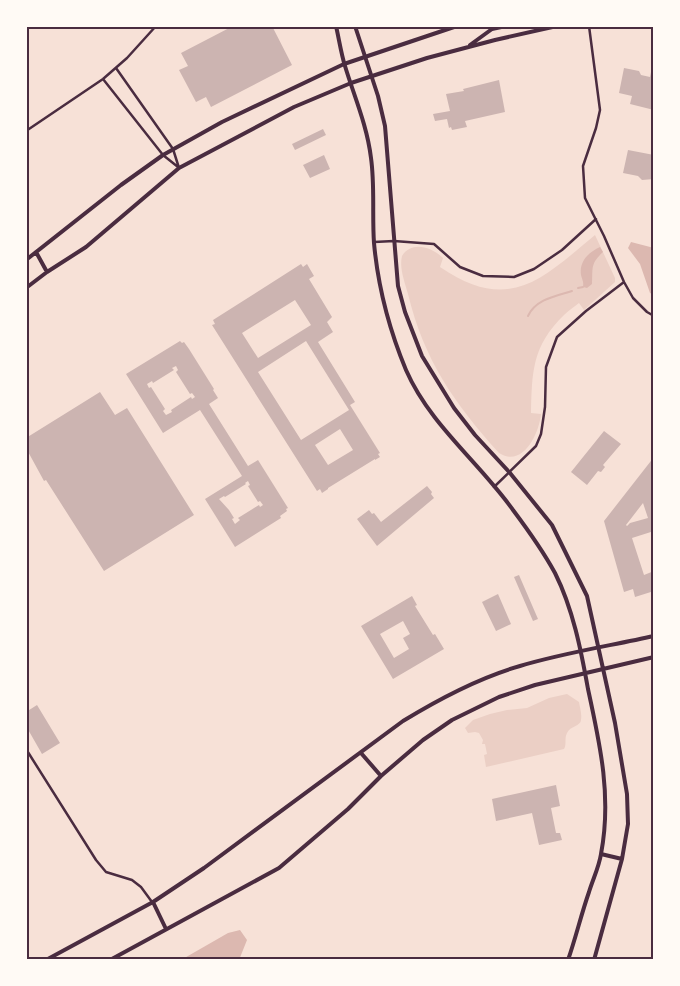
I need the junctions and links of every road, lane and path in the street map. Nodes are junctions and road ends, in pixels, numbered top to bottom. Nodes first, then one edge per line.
1 (156, 26) edge
2 (336, 26) edge
3 (355, 26) edge
4 (457, 26) edge
5 (506, 26) edge
6 (557, 26) edge
7 (589, 26) edge
8 (466, 47) junction
9 (365, 56) junction
10 (344, 64) junction
11 (116, 68) junction
12 (371, 76) junction
13 (103, 79) junction
14 (351, 84) junction
15 (26, 131) edge
16 (173, 149) junction
17 (163, 155) junction
18 (179, 168) junction
19 (596, 219) junction
20 (394, 241) junction
21 (374, 242) junction
22 (36, 252) junction
23 (26, 260) edge
24 (47, 272) junction
25 (624, 282) junction
26 (26, 288) edge
27 (654, 316) edge
28 (510, 473) junction
29 (494, 487) junction
30 (654, 636) edge
31 (599, 648) junction
32 (580, 652) junction
33 (654, 657) edge
34 (604, 668) junction
35 (585, 673) junction
36 (26, 749) edge
37 (361, 753) junction
38 (380, 776) junction
39 (601, 854) junction
40 (622, 859) junction
41 (153, 902) junction
42 (166, 929) junction
43 (46, 960) edge
44 (110, 960) edge
45 (568, 960) edge
46 (594, 960) edge

1 - 11 street
2 - 10 main road
3 - 9 main road
4 - 9 main road
5 - 8 main road
6 - 8 main road
7 - 19 street
8 - 12 main road
9 - 10 main road
9 - 12 main road
10 - 14 main road
10 - 16 main road
11 - 13 street
11 - 16 street
12 - 14 main road
12 - 20 main road
13 - 15 street
13 - 17 street
14 - 18 main road
14 - 21 main road
16 - 17 main road
16 - 18 street
17 - 18 street
17 - 22 main road
18 - 24 main road
19 - 20 street
19 - 25 street
20 - 21 street
20 - 28 main road
21 - 29 main road
22 - 23 main road
22 - 24 main road
24 - 26 main road
25 - 27 street
25 - 28 street
28 - 29 street
28 - 31 main road
29 - 32 main road
30 - 31 main road
31 - 32 main road
31 - 34 main road
32 - 35 main road
32 - 37 main road
33 - 34 main road
34 - 35 main road
34 - 40 main road
35 - 38 main road
35 - 39 main road
36 - 41 street
37 - 38 main road
37 - 41 main road
38 - 42 main road
39 - 40 main road
39 - 45 main road
40 - 46 main road
41 - 42 main road
41 - 43 main road
42 - 44 main road

